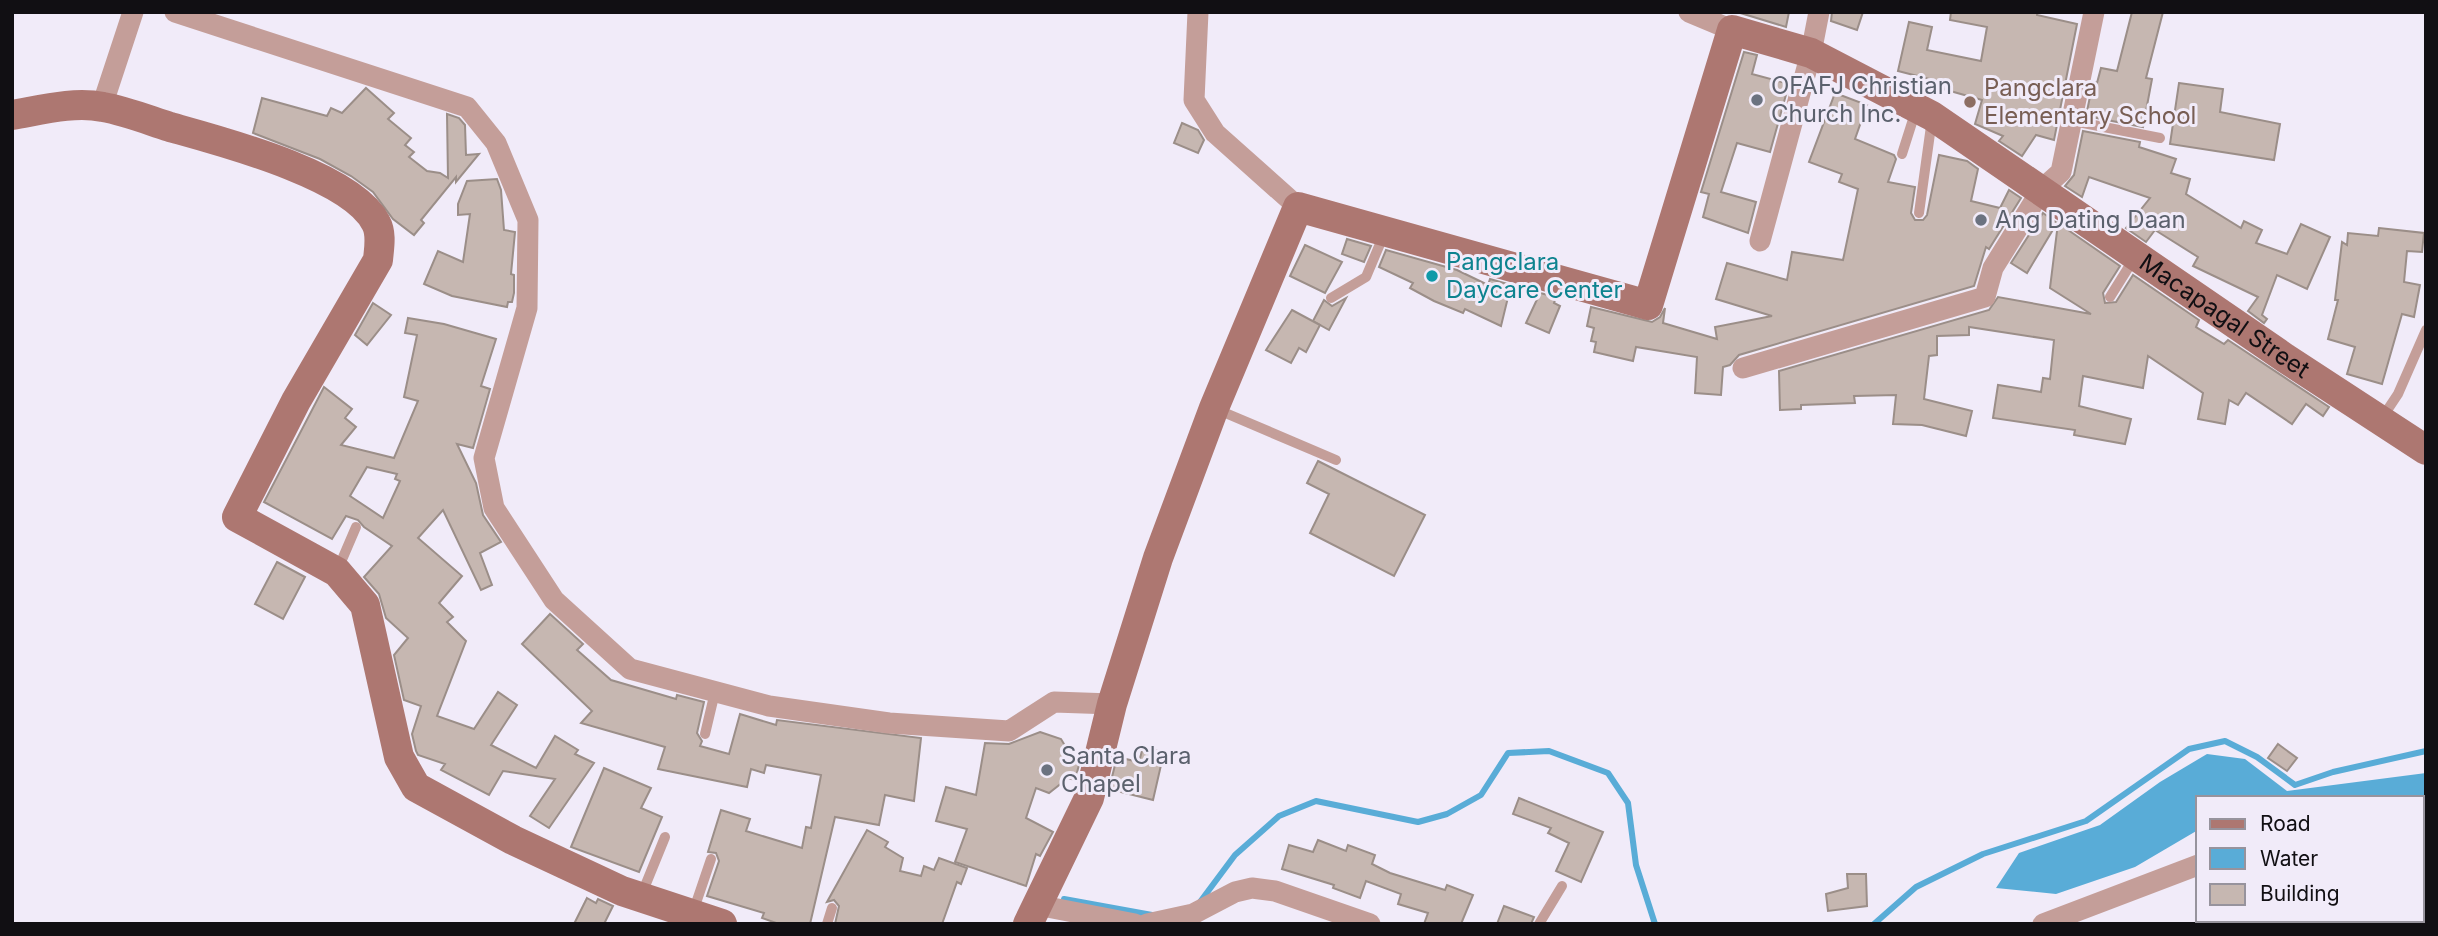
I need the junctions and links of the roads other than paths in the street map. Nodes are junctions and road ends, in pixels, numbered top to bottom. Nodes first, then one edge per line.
1 (133, 12) edge
2 (175, 12) edge
3 (1198, 12) edge
4 (1689, 12) edge
5 (1819, 12) edge
6 (2095, 12) edge
7 (1732, 30) junction
8 (1811, 53) junction
9 (102, 106) junction
10 (1925, 112) junction
11 (12, 115) edge
12 (2073, 121) junction
13 (2160, 138) dead end
14 (1902, 154) dead end
15 (2042, 189) junction
16 (1298, 206) junction
17 (1919, 213) dead end
18 (1387, 230) junction
19 (1760, 241) dead end
20 (2136, 255) junction
21 (2110, 297) dead end
22 (1331, 298) dead end
23 (2426, 330) edge
24 (1743, 368) dead end
25 (1214, 408) junction
26 (2380, 420) junction
27 (2426, 450) edge
28 (1336, 460) dead end
29 (356, 527) dead end
30 (337, 572) junction
31 (715, 692) junction
32 (1112, 704) junction
33 (705, 734) dead end
34 (665, 837) dead end
35 (710, 859) dead end
36 (2196, 866) edge
37 (1562, 886) dead end
38 (640, 899) junction
39 (832, 908) dead end
40 (692, 915) junction
41 (1033, 915) edge
42 (722, 924) edge
43 (827, 924) edge
44 (1135, 924) edge
45 (1147, 924) edge
46 (1370, 924) edge
47 (1539, 924) edge
48 (2042, 924) edge

1 - 9 street
2 - 31 street
3 - 16 street
4 - 7 street, Macapagal Street
5 - 8 street
6 - 12 street
7 - 8 street, Macapagal Street
7 - 18 street
8 - 10 street, Macapagal Street
8 - 19 street
9 - 11 street
9 - 30 street
10 - 14 lane
10 - 15 street, Macapagal Street
10 - 17 lane
12 - 13 lane
12 - 15 street
15 - 20 street, Macapagal Street
15 - 24 street
16 - 18 street
16 - 25 street
18 - 22 lane
20 - 21 lane
20 - 26 street, Macapagal Street
23 - 26 lane
25 - 28 lane
25 - 32 street
26 - 27 street, Macapagal Street
29 - 30 lane
30 - 38 street
31 - 32 street
31 - 33 lane
32 - 41 street
34 - 38 lane
35 - 40 lane
36 - 48 street
37 - 47 lane
38 - 40 street
39 - 43 lane
40 - 42 street
41 - 44 street
45 - 46 street

